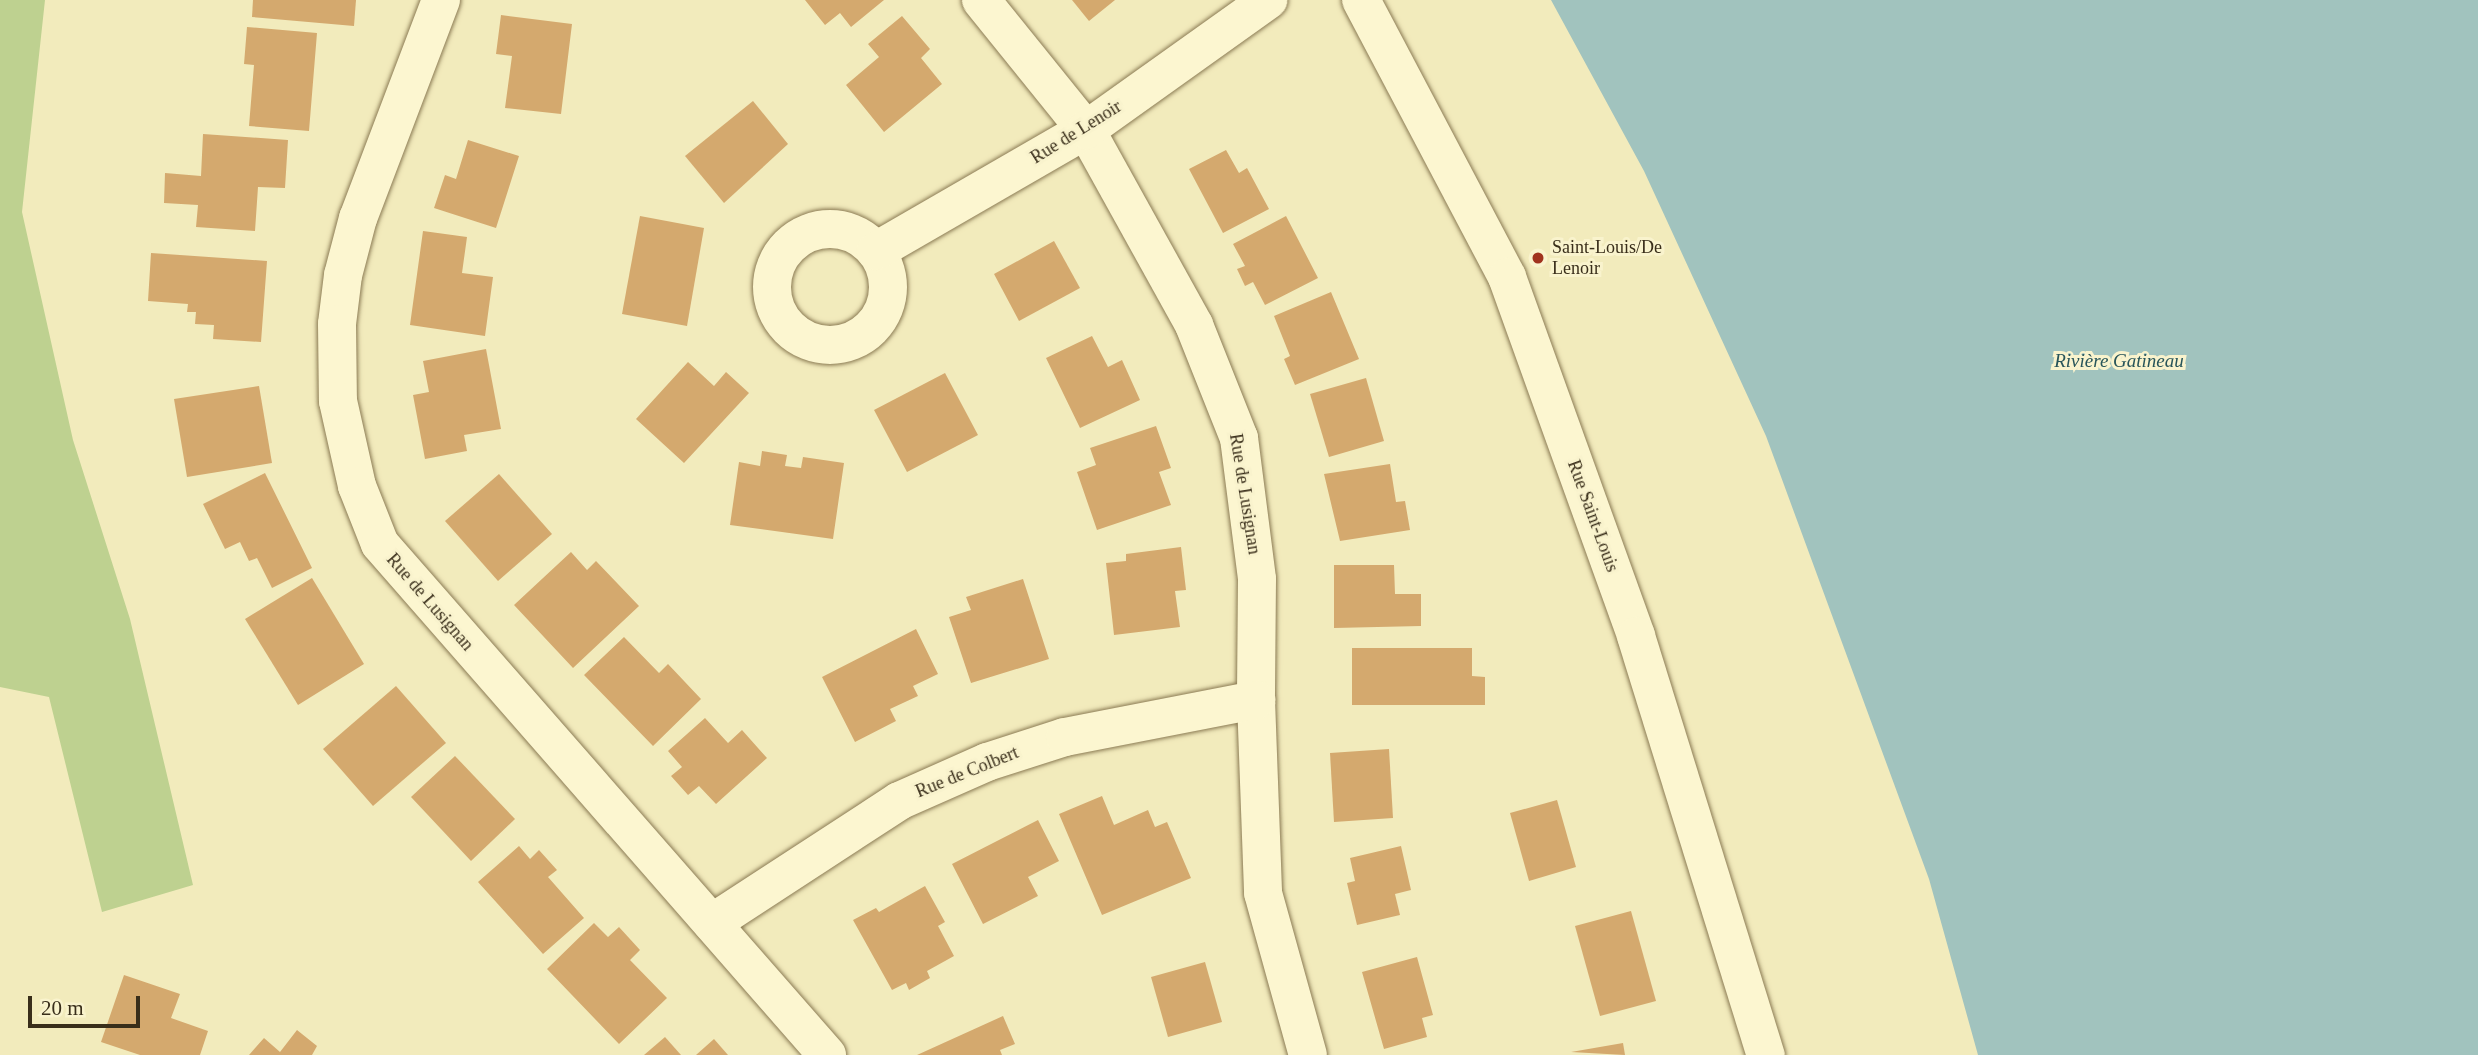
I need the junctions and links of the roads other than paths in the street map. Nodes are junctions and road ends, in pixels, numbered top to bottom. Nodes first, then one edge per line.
1 (441, 0) edge
2 (981, 0) edge
3 (1268, 0) edge
4 (1361, 0) edge
5 (1086, 130) junction
6 (877, 251) dead end
7 (1255, 700) junction
8 (712, 923) junction
9 (827, 1055) edge
10 (1308, 1055) edge
11 (1766, 1055) edge

1 - 8 street, Rue de Lusignan
2 - 5 street, Rue de Lusignan
3 - 5 street, Rue de Lenoir
4 - 11 street, Rue Saint-Louis
5 - 6 street, Rue de Lenoir
5 - 7 street, Rue de Lusignan
7 - 8 street, Rue de Colbert
7 - 10 street, Rue de Lusignan
8 - 9 street, Rue de Lusignan

